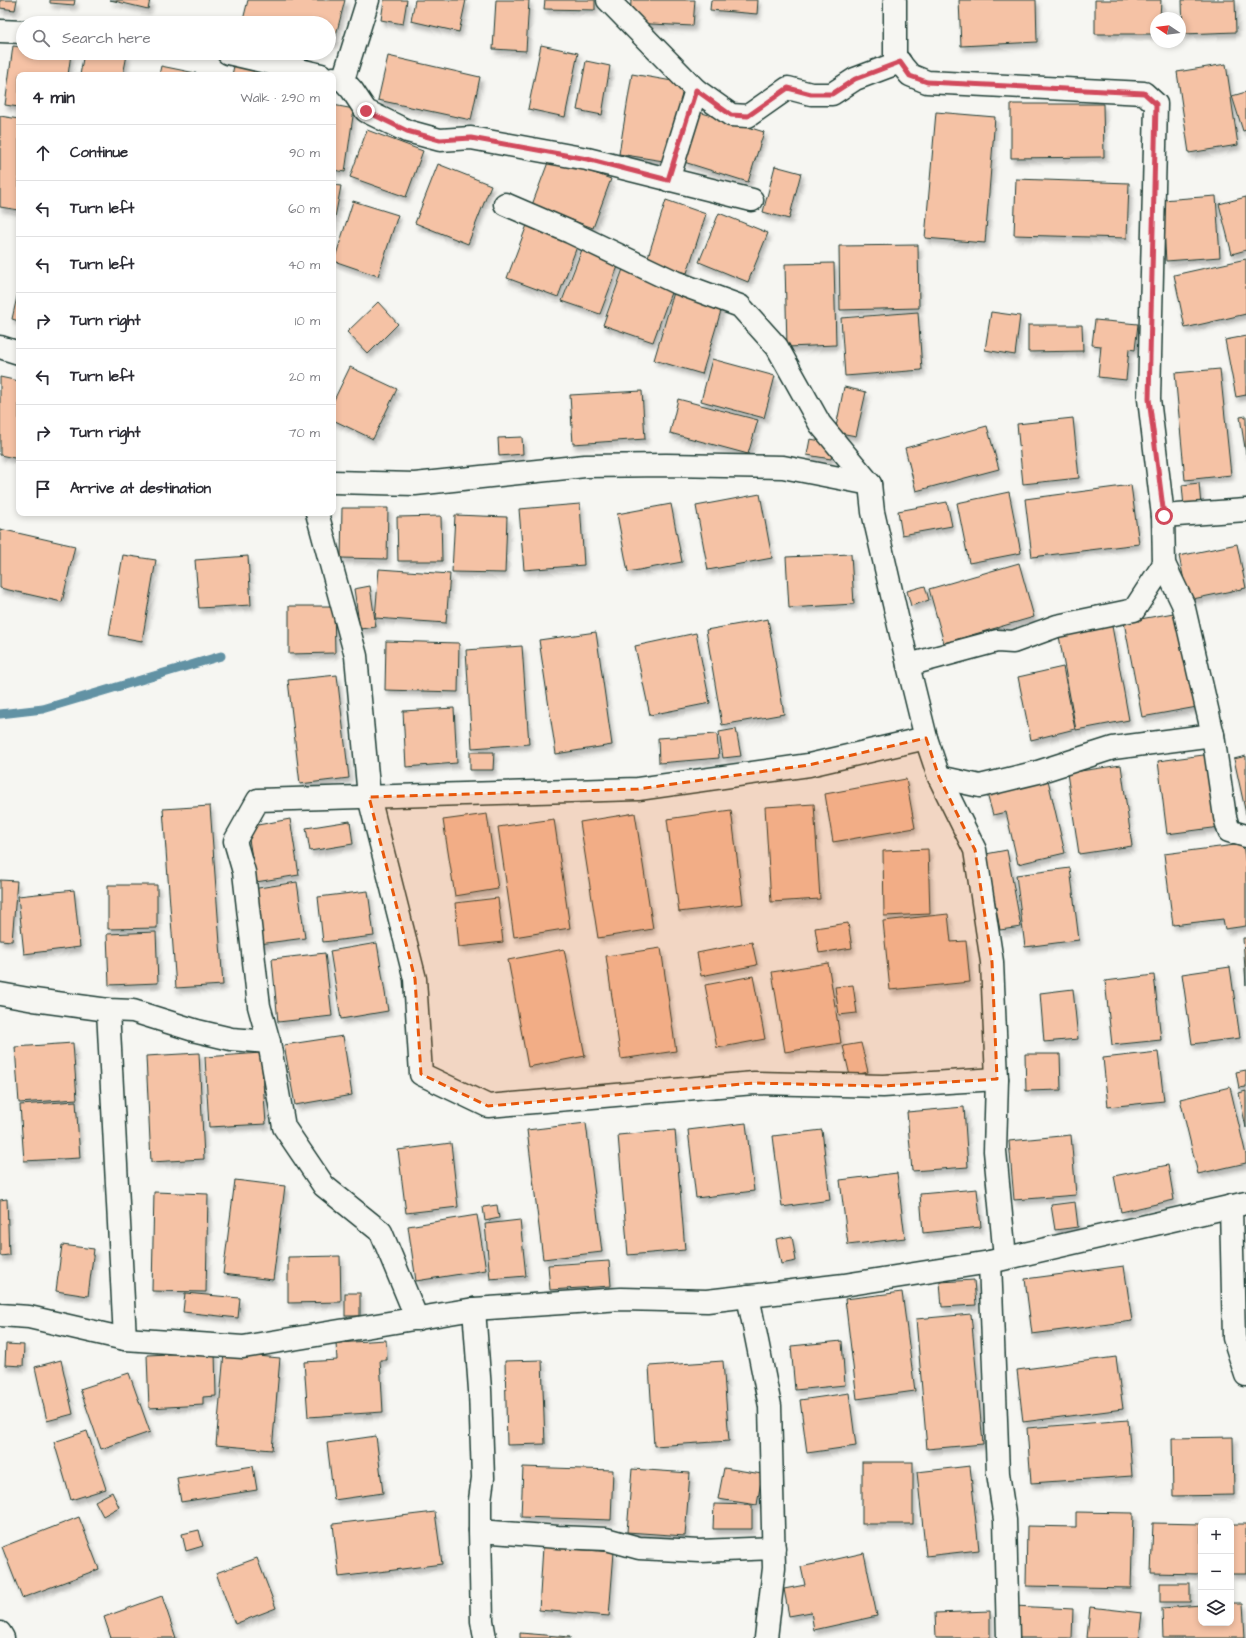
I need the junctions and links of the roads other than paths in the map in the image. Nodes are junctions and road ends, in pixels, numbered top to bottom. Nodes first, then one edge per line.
1 (368, 0) edge
2 (608, 0) edge
3 (895, 0) edge
4 (0, 31) edge
5 (16, 32) edge
6 (258, 60) edge
7 (900, 62) junction
8 (308, 72) edge
9 (338, 79) edge
10 (696, 90) junction
11 (668, 180) junction
12 (752, 200) dead end
13 (505, 204) dead end
14 (0, 347) edge
15 (16, 352) edge
16 (336, 482) edge
17 (870, 484) junction
18 (1246, 510) edge
19 (318, 516) edge
20 (1164, 516) junction
21 (1164, 564) junction
22 (908, 665) junction
23 (1213, 735) junction
24 (926, 738) junction
25 (938, 777) junction
26 (369, 797) junction
27 (1246, 836) edge
28 (0, 994) edge
29 (108, 1010) junction
30 (269, 1042) junction
31 (997, 1079) junction
32 (1238, 1205) edge
33 (997, 1260) junction
34 (748, 1296) junction
35 (474, 1309) junction
36 (0, 1315) edge
37 (417, 1319) junction
38 (126, 1339) junction
39 (1246, 1375) edge
40 (480, 1531) junction
41 (774, 1548) junction
42 (0, 1633) edge
43 (3, 1638) edge
44 (485, 1638) edge
45 (766, 1638) edge
46 (1008, 1638) edge

1 - 9 street
2 - 10 street
3 - 7 street
4 - 5 street
6 - 8 street
7 - 10 street
7 - 20 street
9 - 11 street
10 - 11 street
11 - 12 street
13 - 17 street
14 - 15 street
16 - 17 street
17 - 22 street
18 - 20 street
19 - 26 street
20 - 21 street
21 - 22 street
21 - 23 street
22 - 24 street
23 - 25 street
23 - 27 street
24 - 25 street
24 - 26 street
25 - 31 street
26 - 30 street
26 - 31 street
28 - 29 street
29 - 30 street
29 - 38 street
30 - 37 street
31 - 33 street
32 - 33 street
32 - 39 street
33 - 34 street
33 - 46 street
34 - 35 street
34 - 41 street
35 - 37 street
35 - 40 street
36 - 38 street
37 - 38 street
40 - 41 street
40 - 44 street
41 - 45 street
42 - 43 street

